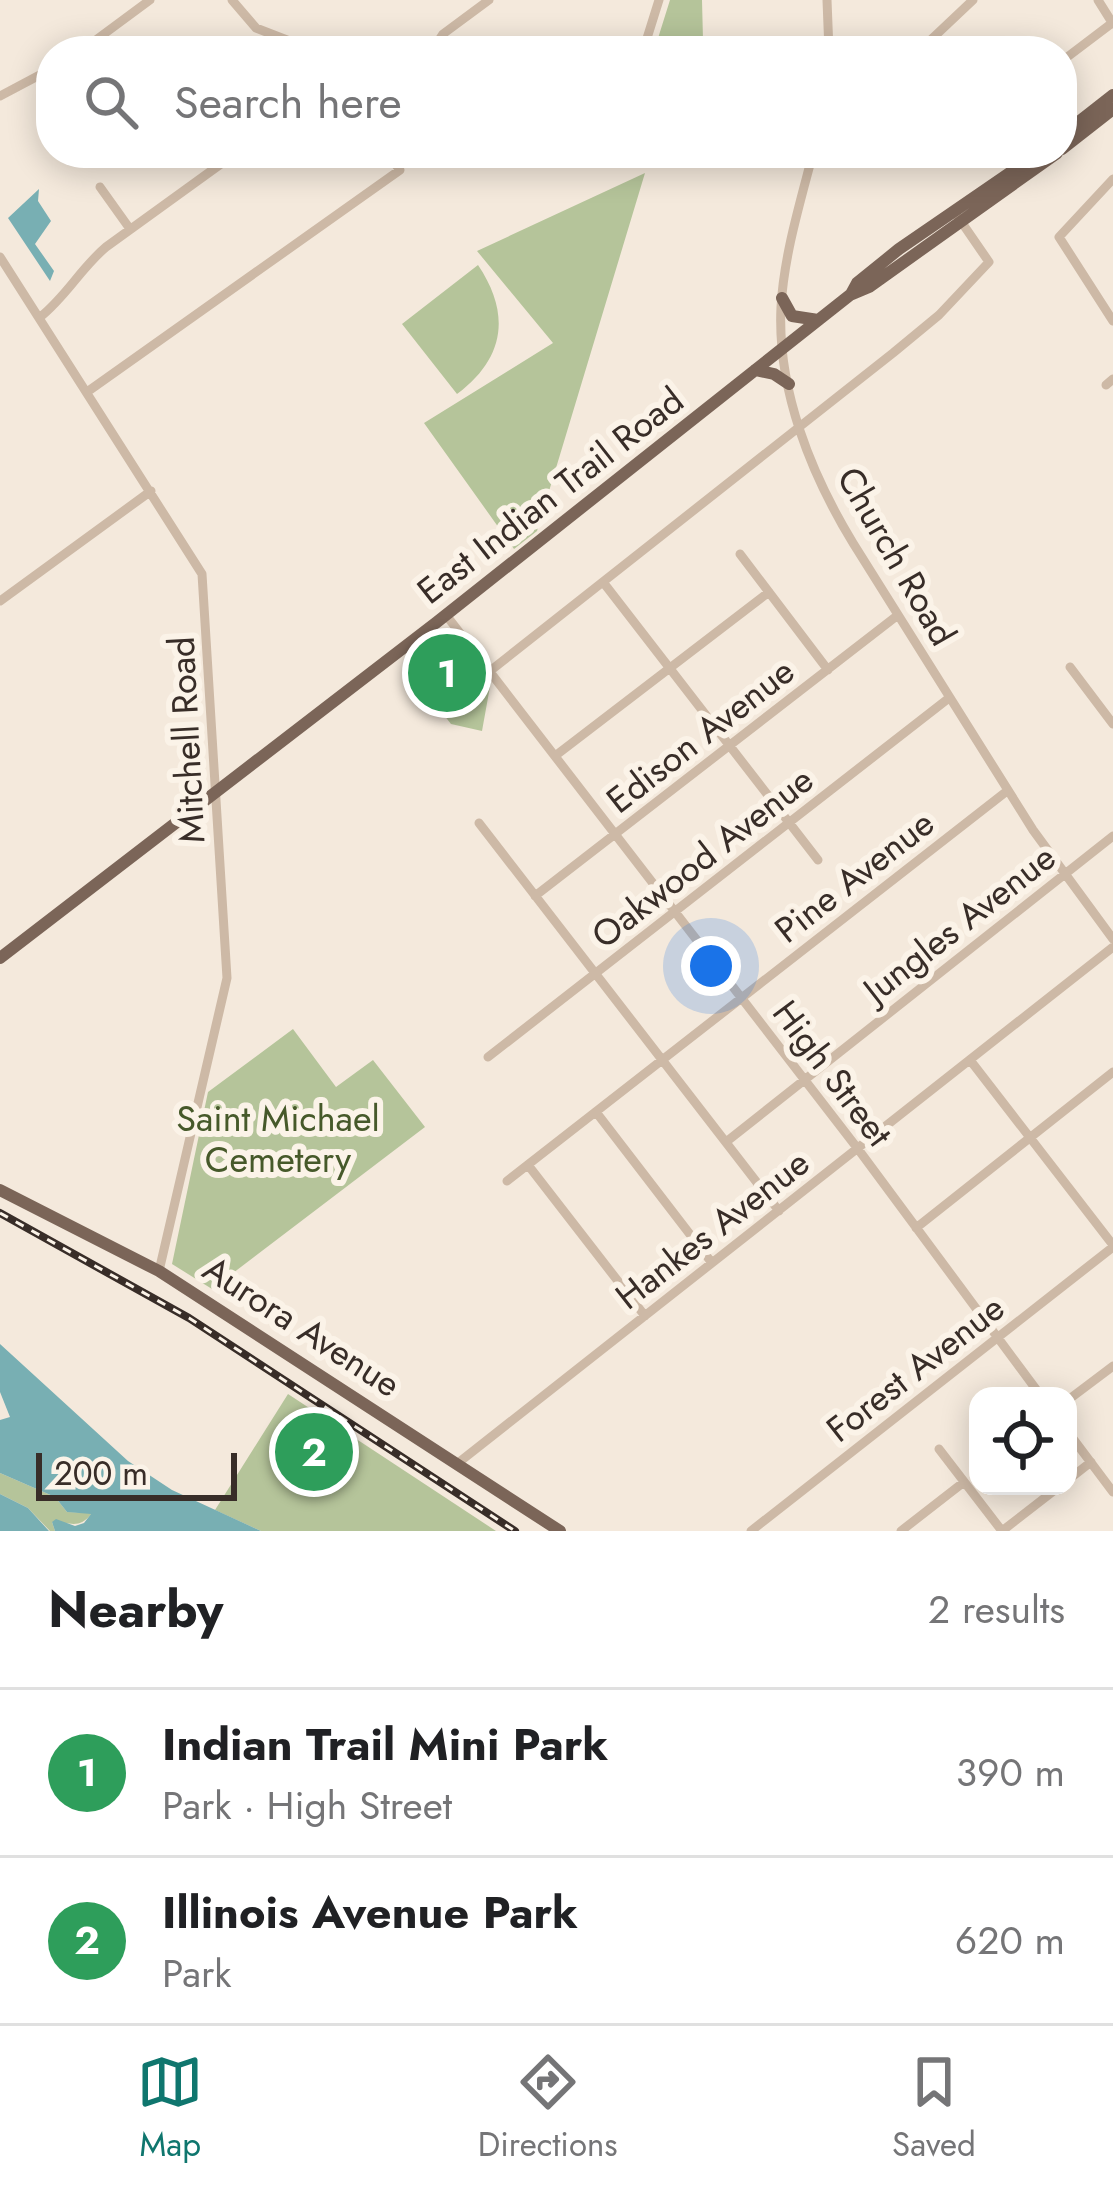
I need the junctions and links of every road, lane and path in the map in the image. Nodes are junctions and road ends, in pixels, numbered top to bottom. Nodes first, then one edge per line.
1 (150, 0) edge
2 (232, 0) edge
3 (489, 0) edge
4 (659, 0) edge
5 (827, 0) edge
6 (973, 0) edge
7 (1098, 0) edge
8 (1113, 23) edge
9 (101, 36) edge
10 (277, 36) edge
11 (441, 36) edge
12 (648, 36) edge
13 (828, 36) edge
14 (935, 36) edge
15 (1077, 50) edge
16 (36, 77) edge
17 (1113, 95) edge
18 (0, 96) edge
19 (1113, 109) edge
20 (1077, 123) edge
21 (1077, 137) edge
22 (213, 168) edge
23 (398, 168) edge
24 (809, 168) edge
25 (1020, 168) edge
26 (1033, 168) edge
27 (1113, 179) edge
28 (100, 187) dead end
29 (958, 217) junction
30 (130, 229) junction
31 (0, 257) edge
32 (782, 298) junction
33 (40, 318) junction
34 (819, 320) junction
35 (1113, 321) edge
36 (783, 349) junction
37 (755, 370) junction
38 (789, 384) junction
39 (87, 392) junction
40 (799, 430) junction
41 (151, 491) junction
42 (740, 554) dead end
43 (603, 582) junction
44 (769, 592) junction
45 (0, 601) edge
46 (446, 615) junction
47 (898, 615) junction
48 (670, 668) junction
49 (1070, 668) dead end
50 (828, 670) junction
51 (490, 671) junction
52 (950, 698) junction
53 (1113, 724) edge
54 (730, 746) junction
55 (555, 757) junction
56 (1007, 791) junction
57 (215, 792) junction
58 (479, 823) dead end
59 (790, 823) junction
60 (615, 834) junction
61 (1113, 836) edge
62 (818, 860) dead end
63 (1065, 873) junction
64 (535, 896) junction
65 (676, 911) junction
66 (1113, 943) edge
67 (0, 958) edge
68 (596, 974) junction
69 (742, 998) junction
70 (488, 1058) dead end
71 (662, 1060) junction
72 (970, 1060) junction
73 (1113, 1072) edge
74 (805, 1081) junction
75 (596, 1112) junction
76 (1030, 1137) junction
77 (726, 1142) junction
78 (858, 1149) junction
79 (528, 1165) junction
80 (507, 1181) dead end
81 (0, 1190) edge
82 (779, 1211) junction
83 (916, 1228) junction
84 (1113, 1246) edge
85 (712, 1264) junction
86 (160, 1271) junction
87 (645, 1316) junction
88 (998, 1337) junction
89 (1113, 1366) edge
90 (1034, 1387) edge
91 (1077, 1393) edge
92 (1077, 1444) edge
93 (939, 1449) dead end
94 (1091, 1462) junction
95 (458, 1463) junction
96 (1077, 1473) edge
97 (964, 1482) junction
98 (1113, 1492) edge
99 (1048, 1495) edge
100 (560, 1531) edge
101 (751, 1531) edge
102 (901, 1531) edge
103 (1002, 1531) edge

1 - 9 street
2 - 10 street
3 - 11 street
4 - 12 street
5 - 13 street
6 - 14 street
7 - 8 street
8 - 15 street
16 - 18 street
17 - 20 main road
19 - 21 main road, East Indian Trail Road
22 - 30 street
23 - 39 street
24 - 32 street, Church Road
25 - 29 main road, East Indian Trail Road
26 - 29 main road, East Indian Trail Road
27 - 35 street
28 - 30 street
29 - 34 main road, East Indian Trail Road
29 - 40 street
30 - 33 street
31 - 33 street, Mitchell Road
32 - 34 main road
32 - 36 street, Church Road
33 - 39 street, Mitchell Road
34 - 36 main road, East Indian Trail Road
36 - 37 main road, East Indian Trail Road
36 - 38 street, Church Road
37 - 38 main road
37 - 46 main road, East Indian Trail Road
38 - 40 street, Church Road
39 - 41 street, Mitchell Road
40 - 43 street
40 - 47 street, Church Road
41 - 45 street
41 - 57 street, Mitchell Road
42 - 44 street
43 - 48 street
43 - 51 street
44 - 48 street
44 - 50 street
46 - 51 street, High Street
46 - 57 main road, East Indian Trail Road
47 - 50 street, Edison Avenue
47 - 52 street, Church Road
48 - 54 street
48 - 55 street
49 - 53 street
50 - 54 street, Edison Avenue
51 - 55 street, High Street
52 - 56 street, Church Road
52 - 59 street, Oakwood Avenue
54 - 59 street
54 - 60 street, Edison Avenue
55 - 60 street, High Street
56 - 63 street, Church Road
56 - 69 street, Pine Avenue
57 - 67 main road, East Indian Trail Road
57 - 86 street, Mitchell Road
58 - 64 street
59 - 62 street
59 - 65 street, Oakwood Avenue
60 - 64 street, Edison Avenue
60 - 65 street, High Street
61 - 63 street, Jungles Avenue
63 - 66 street, Church Road
63 - 74 street, Jungles Avenue
64 - 68 street
65 - 68 street, Oakwood Avenue
65 - 69 street, High Street
66 - 72 street, Hankes Avenue
68 - 70 street, Oakwood Avenue
68 - 71 street
69 - 71 street, Pine Avenue
69 - 74 street, High Street
71 - 75 street, Pine Avenue
71 - 77 street
72 - 76 street
72 - 78 street, Hankes Avenue
73 - 76 street
74 - 77 street, Jungles Avenue
74 - 78 street, High Street
75 - 79 street, Pine Avenue
75 - 85 street
76 - 83 street
76 - 84 street
77 - 82 street
78 - 82 street, Hankes Avenue
78 - 83 street, High Street
79 - 80 street, Pine Avenue
79 - 87 street
81 - 86 main road, Aurora Avenue
82 - 85 street, Hankes Avenue
83 - 88 street, High Street
84 - 88 street, Forest Avenue
85 - 87 street, Hankes Avenue
86 - 95 main road, Aurora Avenue
87 - 95 street, Hankes Avenue
88 - 90 street, High Street
88 - 101 street, Forest Avenue
89 - 91 street
92 - 94 street
93 - 97 street
94 - 96 street
94 - 98 street
95 - 100 main road, Aurora Avenue
97 - 102 street
97 - 103 street
99 - 103 street

